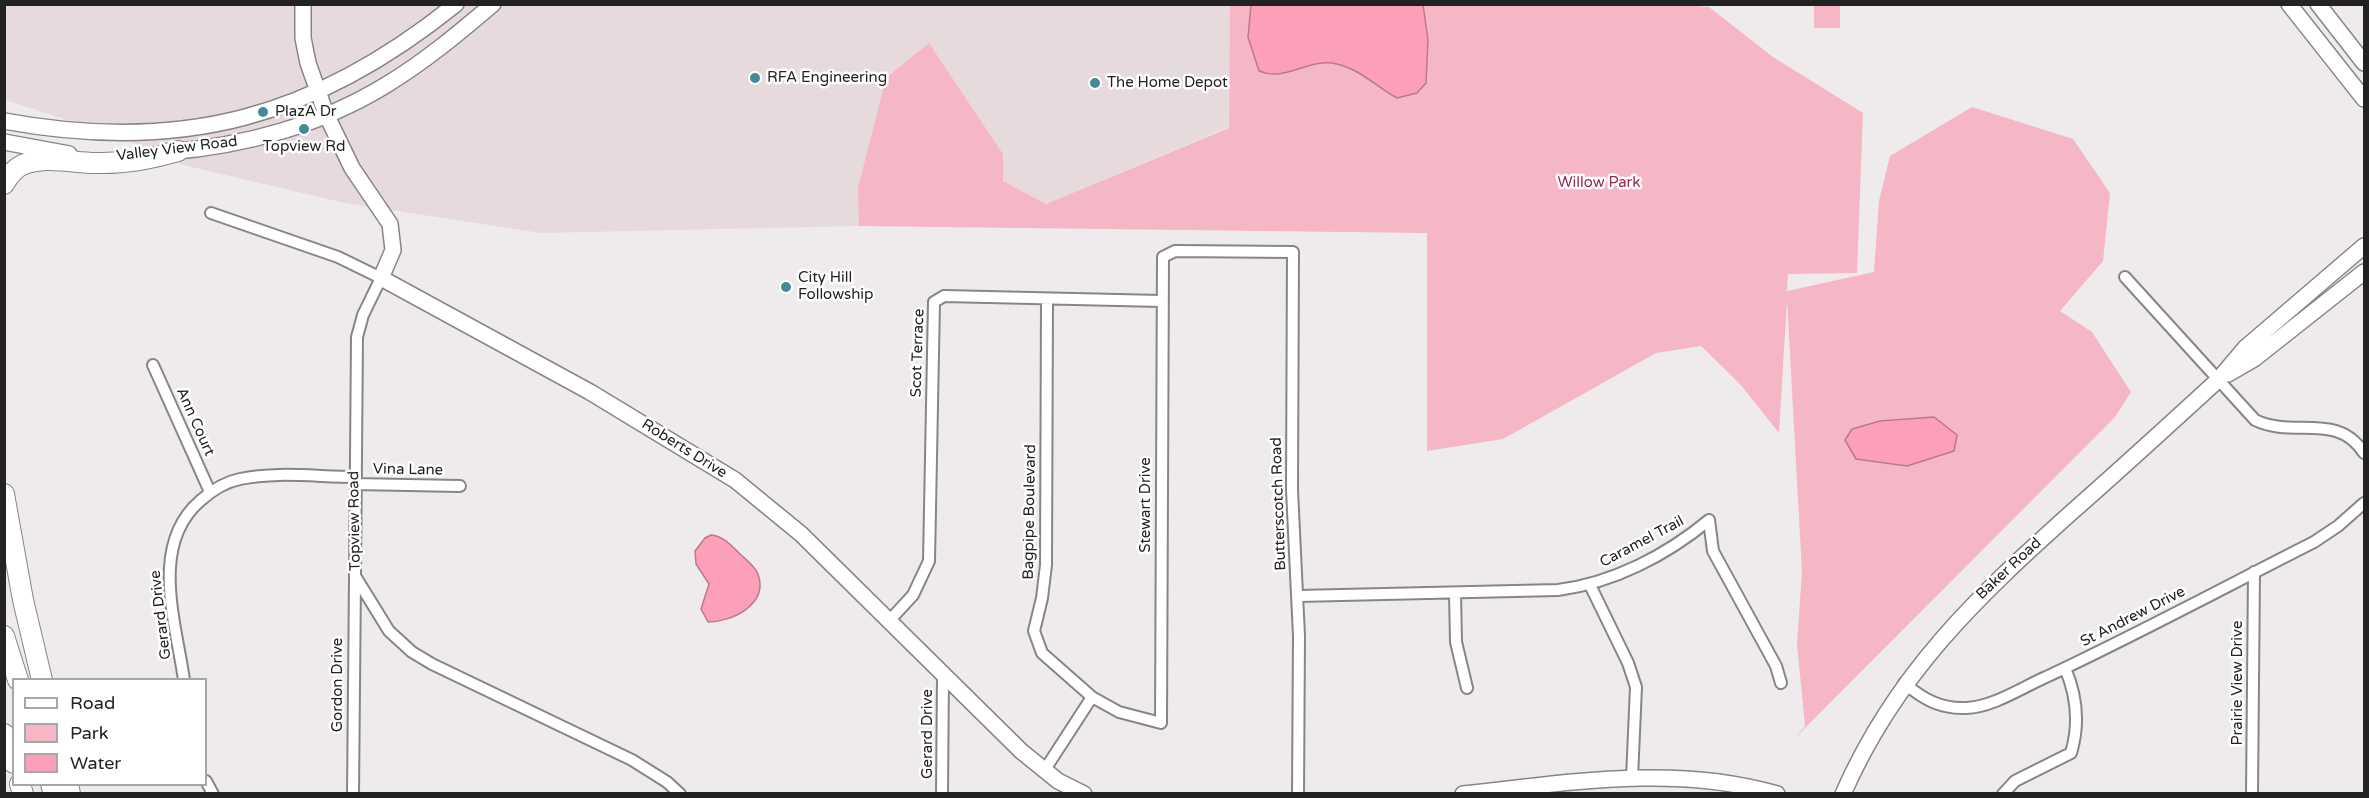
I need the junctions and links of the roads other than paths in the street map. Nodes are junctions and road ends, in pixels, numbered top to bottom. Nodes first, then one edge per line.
1 (303, 4) edge
2 (456, 4) edge
3 (493, 4) edge
4 (2289, 4) edge
5 (2318, 4) edge
6 (2364, 63) edge
7 (319, 93) junction
8 (2364, 99) edge
9 (326, 114) junction
10 (4, 121) edge
11 (4, 142) edge
12 (178, 151) junction
13 (4, 184) edge
14 (211, 213) dead end
15 (2364, 246) edge
16 (1293, 252) joint
17 (2364, 272) edge
18 (2125, 277) dead end
19 (381, 278) junction
20 (1047, 300) junction
21 (1161, 301) junction
22 (153, 364) dead end
23 (2218, 380) junction
24 (2364, 453) edge
25 (355, 480) junction
26 (460, 486) dead end
27 (210, 492) junction
28 (4, 494) edge
29 (2364, 503) edge
30 (2254, 572) junction
31 (355, 576) junction
32 (1590, 585) junction
33 (1455, 593) junction
34 (1298, 596) junction
35 (889, 621) junction
36 (4, 636) edge
37 (2065, 668) junction
38 (943, 675) junction
39 (17, 678) edge
40 (42, 678) edge
41 (184, 678) edge
42 (1781, 683) dead end
43 (1904, 684) junction
44 (1467, 688) dead end
45 (1092, 698) junction
46 (4, 734) edge
47 (12, 756) edge
48 (1044, 771) junction
49 (1632, 778) junction
50 (1298, 792) edge
51 (353, 794) edge
52 (680, 794) edge
53 (942, 794) edge
54 (1084, 794) edge
55 (1463, 794) edge
56 (1777, 794) edge
57 (1843, 794) edge
58 (2003, 794) edge
59 (2252, 794) edge

1 - 7 main road, Topview Road
2 - 7 main road, Valley View Road
3 - 9 main road, Valley View Road
4 - 8 main road
5 - 6 main road
7 - 9 main road, Topview Road
7 - 10 main road, Valley View Road
9 - 12 main road, Valley View Road
9 - 19 main road, Topview Road
11 - 12 main road, Valley View Road
12 - 13 highway
14 - 19 street, Roberts Drive
15 - 23 main road, Baker Road
16 - 21 street, Stewart Drive
16 - 34 street, Butterscotch Road
17 - 23 main road, Baker Road
18 - 23 street
19 - 25 street, Topview Road
19 - 35 main road, Roberts Drive
20 - 21 street, Scot Terrace
20 - 35 street, Scot Terrace
20 - 45 street, Bagpipe Boulevard
21 - 45 street, Stewart Drive
22 - 27 street, Ann Court
23 - 24 street
23 - 43 main road, Baker Road
25 - 26 street, Vina Lane
25 - 27 street, Gerard Drive
25 - 31 street, Topview Road
27 - 41 street, Gerard Drive
28 - 40 highway
29 - 30 street, St Andrew Drive
30 - 37 street, St Andrew Drive
30 - 59 street, Prairie View Drive
31 - 51 street, Gordon Drive
31 - 52 street, Topview Road
32 - 33 street, Caramel Trail
32 - 42 street, Caramel Trail
32 - 49 street
33 - 34 street, Caramel Trail
33 - 44 street
34 - 50 street, Butterscotch Road
35 - 38 main road, Roberts Drive
36 - 39 highway
37 - 43 street, St Andrew Drive
37 - 58 street
38 - 48 main road, Roberts Drive
38 - 53 street, Gerard Drive
43 - 57 main road, Baker Road
45 - 48 street
46 - 47 highway
48 - 54 main road, Roberts Drive
49 - 55 main road
49 - 56 main road

